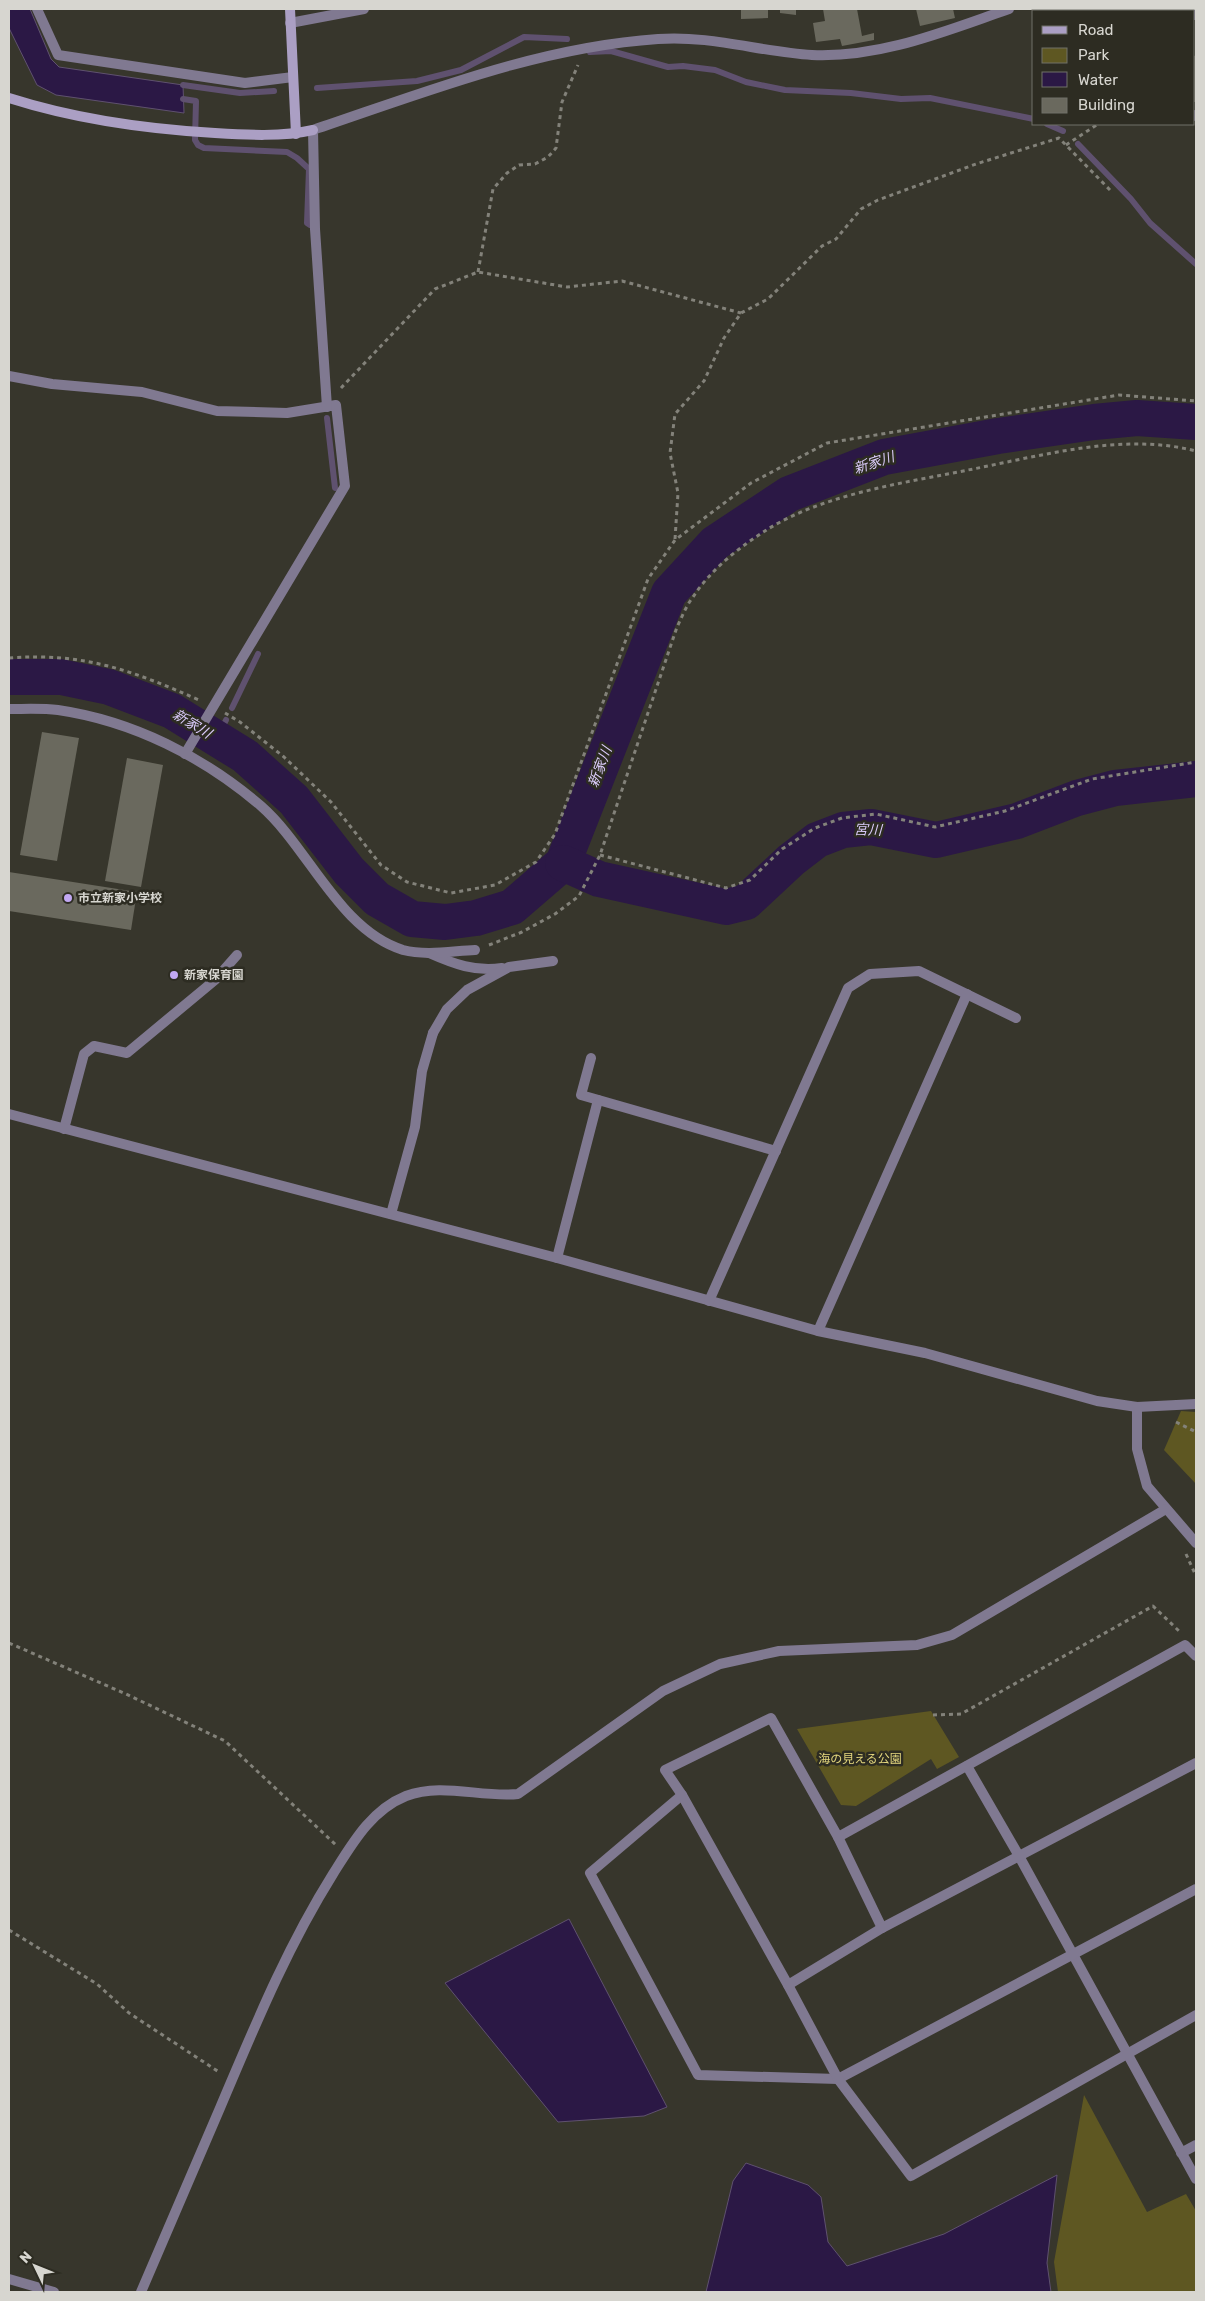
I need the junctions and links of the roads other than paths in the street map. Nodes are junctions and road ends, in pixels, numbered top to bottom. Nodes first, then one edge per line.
1 (37, 9) edge
2 (290, 9) edge
3 (364, 9) edge
4 (1009, 9) edge
5 (290, 23) junction
6 (293, 77) junction
7 (9, 98) edge
8 (314, 130) junction
9 (296, 134) junction
10 (9, 376) edge
11 (331, 406) junction
12 (9, 709) edge
13 (185, 754) junction
14 (475, 950) road end
15 (429, 953) junction
16 (238, 955) dead end
17 (553, 961) dead end
18 (509, 967) junction
19 (967, 994) junction
20 (1016, 1018) dead end
21 (591, 1058) dead end
22 (598, 1100) junction
23 (9, 1114) edge
24 (64, 1129) junction
25 (776, 1151) junction
26 (391, 1214) junction
27 (557, 1258) junction
28 (709, 1301) junction
29 (818, 1331) junction
30 (1196, 1404) edge
31 (1137, 1407) junction
32 (1166, 1509) junction
33 (1196, 1543) edge
34 (1196, 1656) edge
35 (1196, 1762) edge
36 (967, 1766) junction
37 (682, 1795) junction
38 (838, 1837) junction
39 (1019, 1856) junction
40 (1196, 1889) edge
41 (882, 1928) junction
42 (1073, 1955) junction
43 (788, 1985) junction
44 (1196, 2015) edge
45 (1127, 2054) junction
46 (838, 2080) junction
47 (1196, 2145) edge
48 (1182, 2153) junction
49 (1196, 2179) edge
50 (9, 2280) edge
51 (54, 2292) edge
52 (141, 2292) edge

1 - 6 street
2 - 5 street
3 - 5 street
4 - 8 street
5 - 6 street
6 - 9 street
7 - 9 street
8 - 9 street
8 - 11 street
10 - 11 street
11 - 13 street
12 - 13 street
13 - 15 street
14 - 15 street
15 - 18 street
16 - 24 street
17 - 18 street
18 - 26 street
19 - 20 street
19 - 25 street
19 - 29 street
21 - 22 street
22 - 25 street
22 - 27 street
23 - 24 street
24 - 26 street
25 - 28 street
26 - 27 street
27 - 28 street
28 - 29 street
29 - 31 street
30 - 31 street
31 - 32 street
32 - 33 street
32 - 52 street
34 - 36 street
35 - 39 street
36 - 38 street
36 - 39 street
37 - 38 street
37 - 43 street
37 - 46 street
38 - 41 street
39 - 41 street
39 - 42 street
40 - 42 street
41 - 43 street
42 - 45 street
42 - 46 street
43 - 46 street
44 - 45 street
45 - 46 street
45 - 48 street
47 - 48 street
48 - 49 street
50 - 51 street

